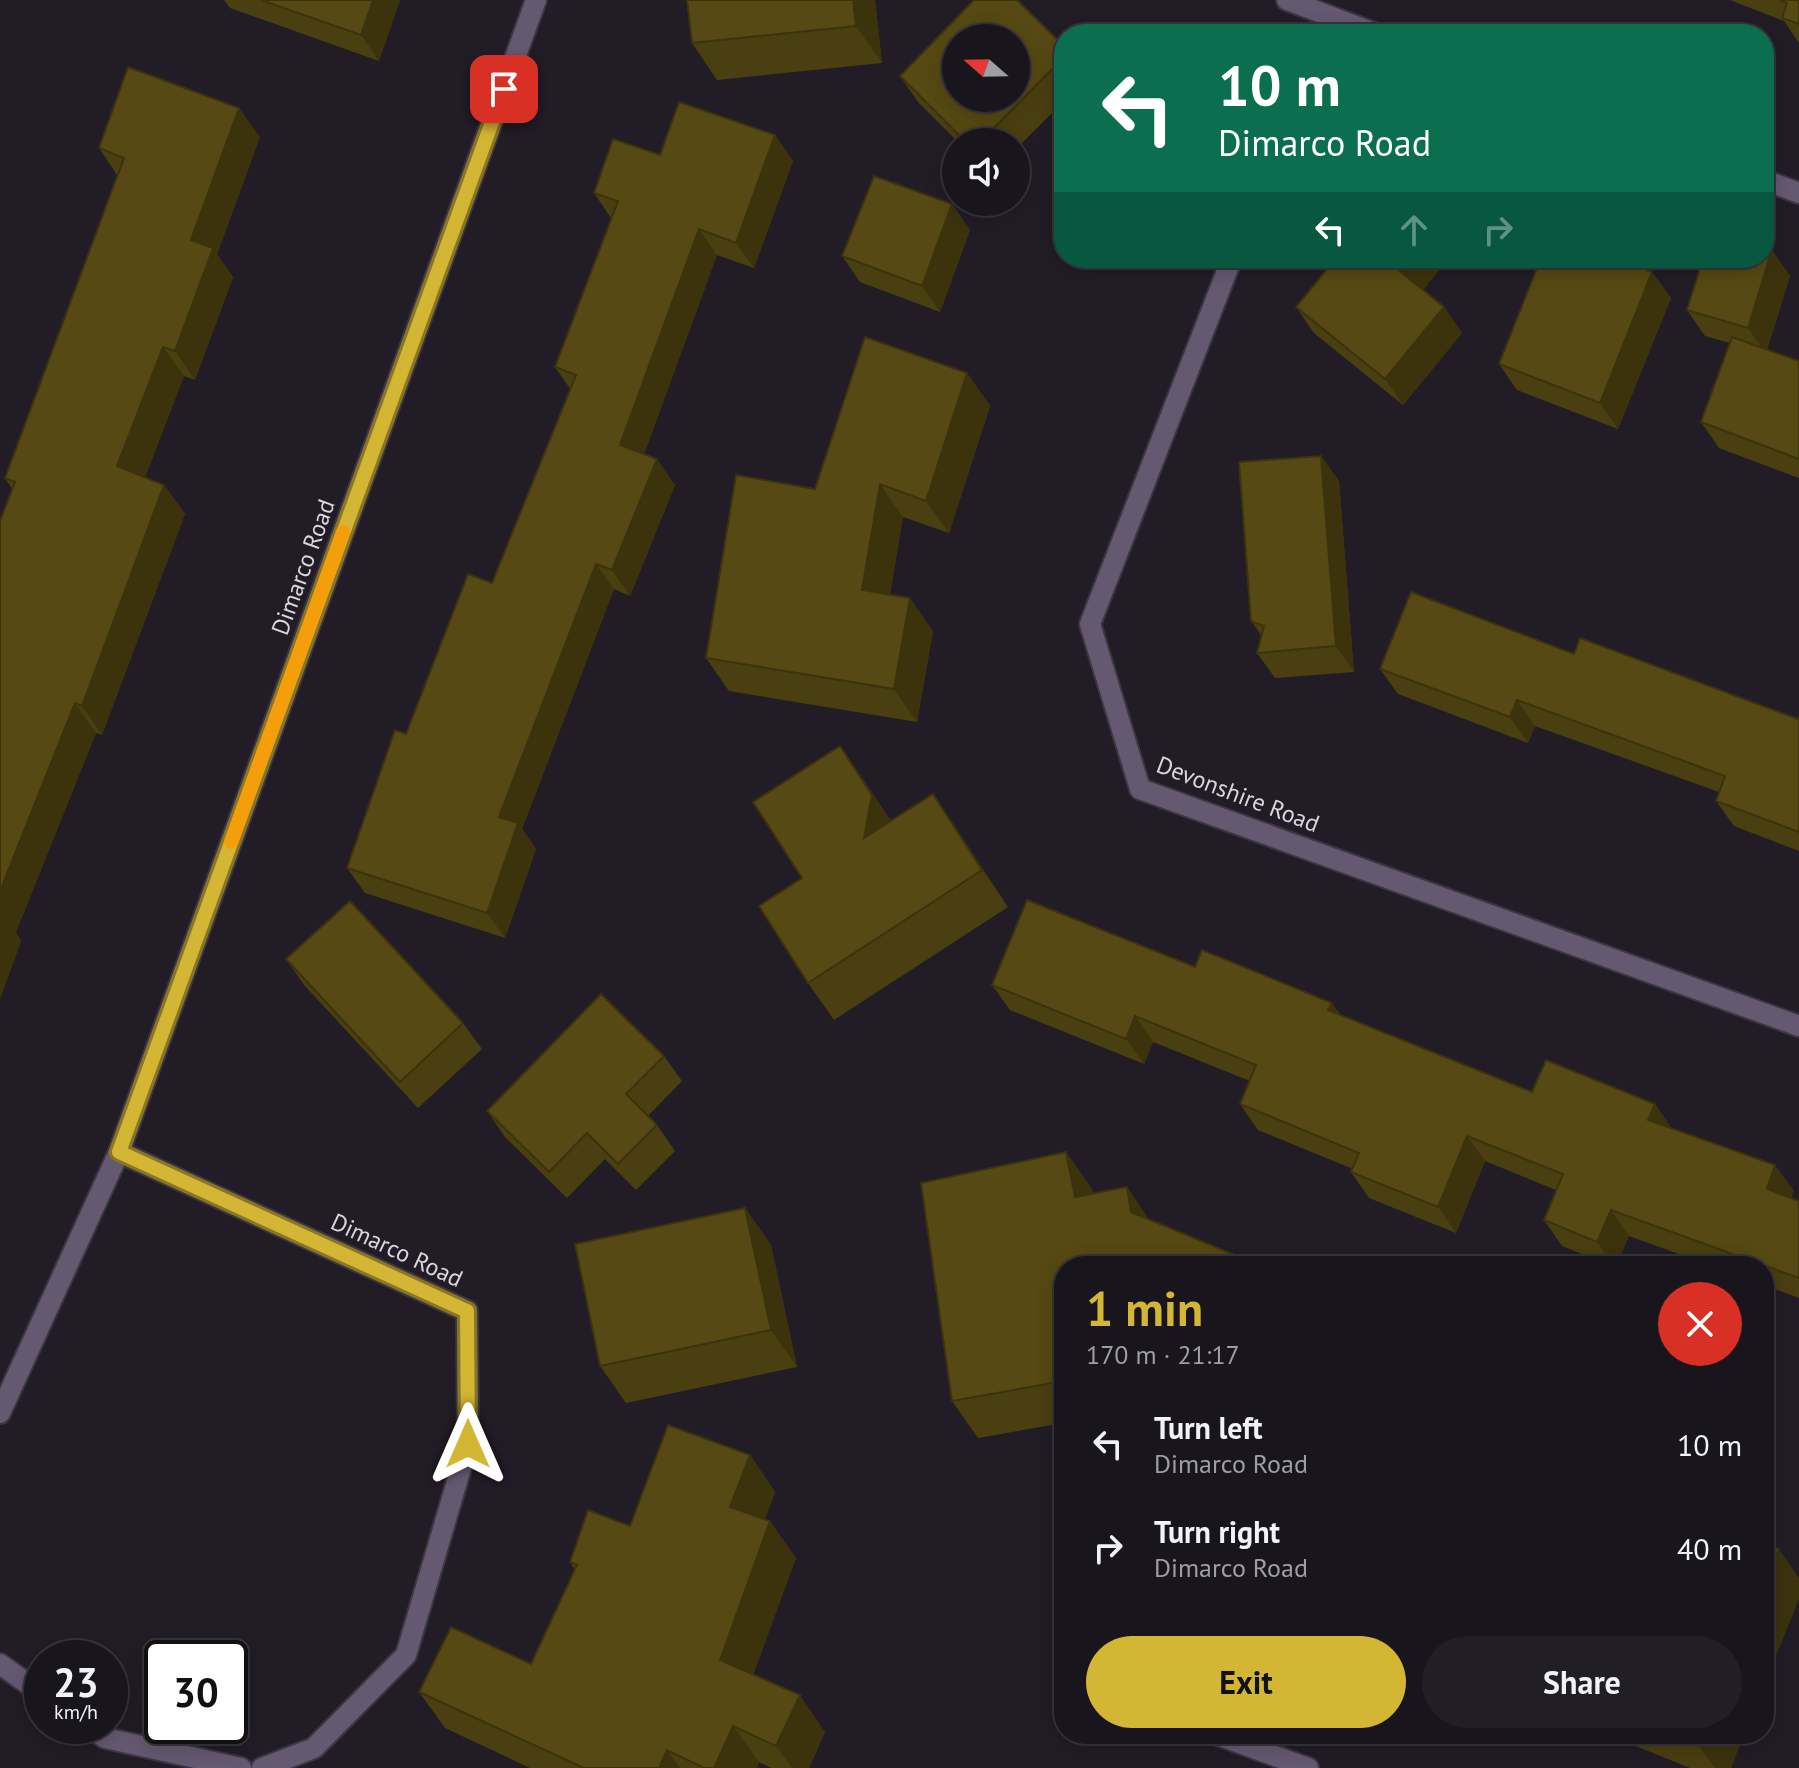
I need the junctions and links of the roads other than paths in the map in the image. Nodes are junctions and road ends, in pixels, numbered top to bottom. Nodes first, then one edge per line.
1 (536, 0) edge
2 (1287, 0) edge
3 (1323, 24) edge
4 (1774, 184) edge
5 (1799, 193) edge
6 (1228, 268) edge
7 (1799, 1026) edge
8 (119, 1152) junction
9 (0, 1413) edge
10 (0, 1664) edge
11 (24, 1681) edge
12 (128, 1743) edge
13 (1242, 1744) edge
14 (241, 1768) edge
15 (262, 1768) edge
16 (1308, 1768) edge

1 - 8 street, Dimarco Road
2 - 3 street
4 - 5 street
6 - 7 street, Devonshire Road
8 - 9 street, Dimarco Road
8 - 15 street, Dimarco Road
10 - 11 street
12 - 14 street
13 - 16 street

